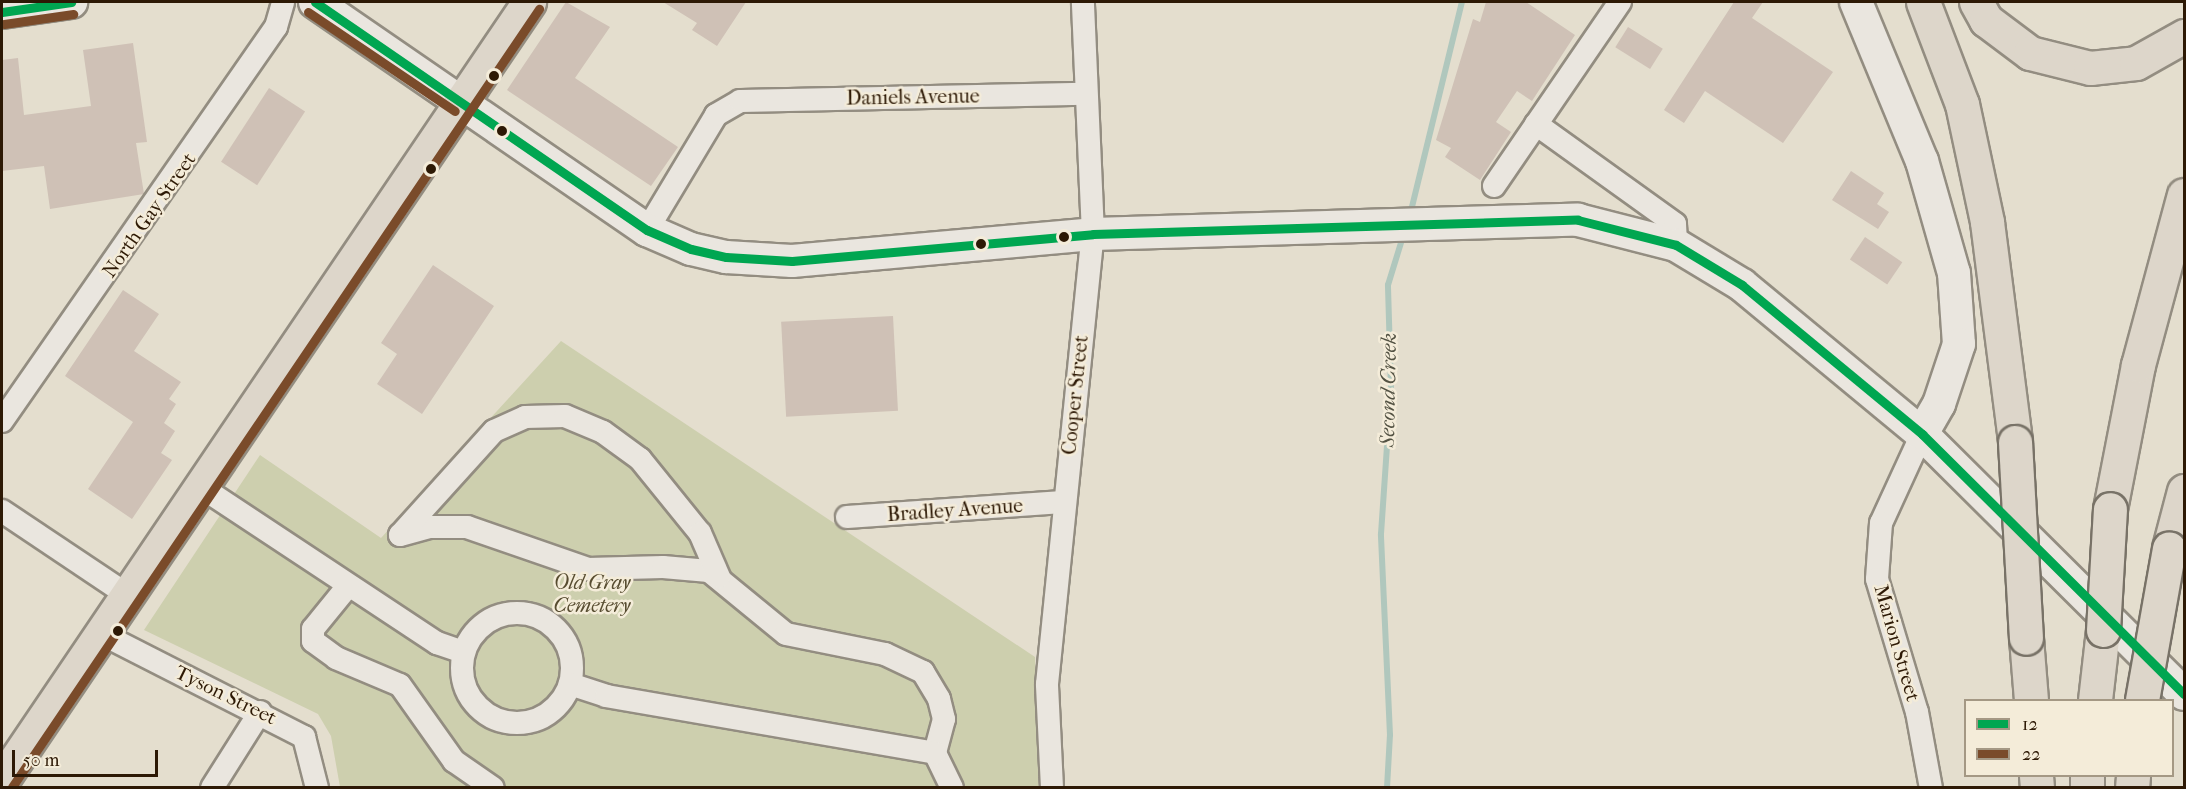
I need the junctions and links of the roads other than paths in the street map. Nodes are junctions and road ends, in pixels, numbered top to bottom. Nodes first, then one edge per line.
1 (71, 2) edge
2 (283, 2) edge
3 (315, 2) edge
4 (529, 2) edge
5 (1083, 2) edge
6 (1620, 2) edge
7 (1856, 2) edge
8 (1923, 2) edge
9 (1976, 2) edge
10 (2, 12) edge
11 (2184, 36) edge
12 (1085, 94) junction
13 (462, 101) junction
14 (1536, 124) junction
15 (1494, 186) dead end
16 (2184, 195) edge
17 (646, 230) junction
18 (1093, 234) junction
19 (1676, 245) junction
20 (2184, 284) edge
21 (2, 421) edge
22 (1922, 434) junction
23 (201, 487) junction
24 (2184, 491) edge
25 (1062, 502) junction
26 (2, 511) edge
27 (2118, 514) junction
28 (847, 517) dead end
29 (719, 577) junction
30 (348, 586) junction
31 (126, 594) junction
32 (100, 633) junction
33 (463, 652) junction
34 (570, 684) junction
35 (2184, 694) edge
36 (2031, 699) edge
37 (2095, 699) edge
38 (2142, 699) edge
39 (260, 712) junction
40 (935, 753) junction
41 (2, 780) edge
42 (213, 788) edge
43 (317, 788) edge
44 (493, 788) edge
45 (952, 788) edge
46 (1052, 788) edge
47 (1930, 788) edge

1 - 10 street
2 - 21 street, North Gay Street
3 - 13 street
4 - 13 main road
5 - 12 street, Cooper Street
6 - 14 street
7 - 22 street
8 - 36 main road, bridge
9 - 11 main road
12 - 17 street, Daniels Avenue
12 - 18 street, Cooper Street
13 - 17 street
13 - 23 main road
14 - 15 street
14 - 19 street
16 - 27 main road
17 - 18 street
18 - 19 street
18 - 25 street, Cooper Street
19 - 22 street
20 - 27 main road
22 - 35 street
22 - 47 street, Marion Street
23 - 30 street
23 - 31 main road
24 - 38 main road, bridge
25 - 28 street, Bradley Avenue
25 - 46 street, Cooper Street
26 - 31 street
27 - 37 main road, bridge
29 - 29 street
29 - 40 street
30 - 33 street
30 - 44 street
31 - 32 main road
32 - 39 street, Tyson Street
32 - 41 main road
33 - 34 street
33 - 34 street
34 - 40 street
39 - 42 street
39 - 43 street, Tyson Street
40 - 45 street

